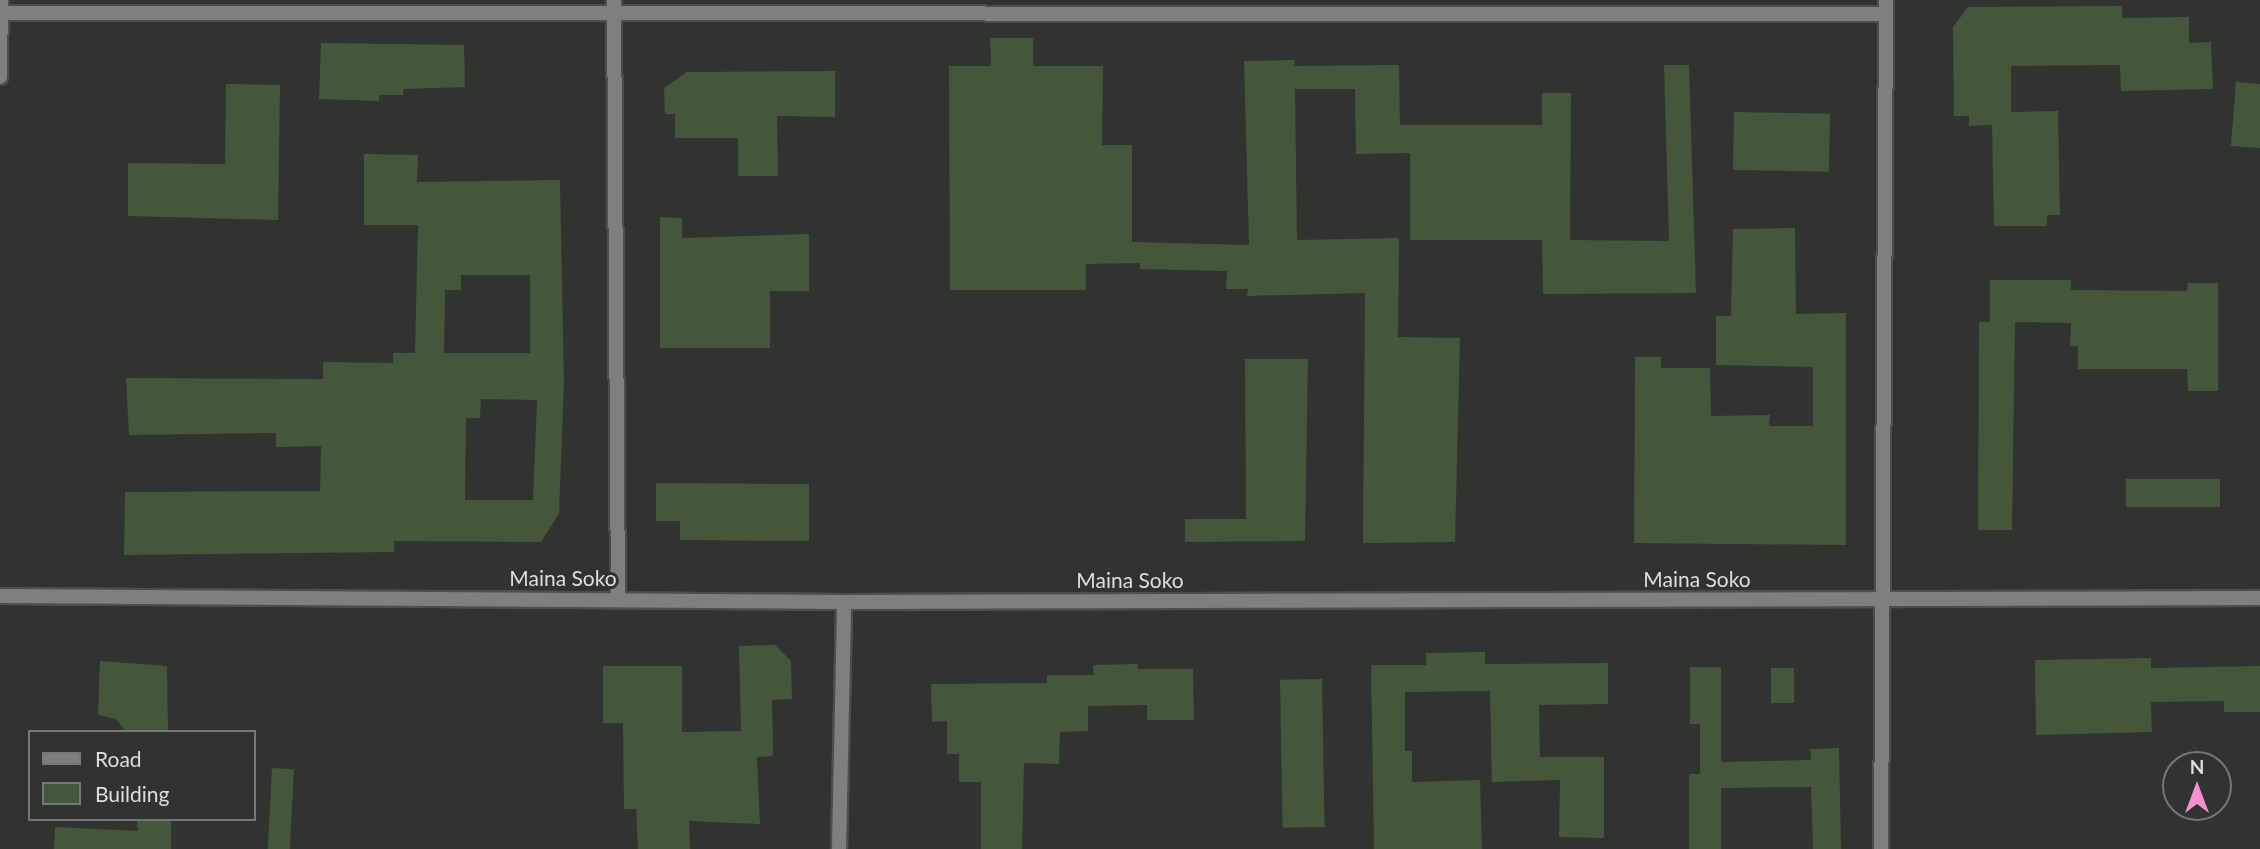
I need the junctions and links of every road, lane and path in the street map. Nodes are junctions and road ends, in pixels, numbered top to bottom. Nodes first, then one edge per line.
1 (1, 6) edge
2 (1886, 7) edge
3 (614, 8) edge
4 (0, 76) edge
5 (0, 596) edge
6 (2260, 598) edge
7 (618, 599) junction
8 (1883, 600) junction
9 (844, 602) junction
10 (839, 849) edge
11 (1881, 849) edge

1 - 3 street
1 - 4 street
2 - 3 street
2 - 8 street
3 - 7 street
5 - 7 street, Maina Soko
6 - 8 street, Maina Soko
7 - 9 street, Maina Soko
8 - 9 street, Maina Soko
8 - 11 street
9 - 10 street

